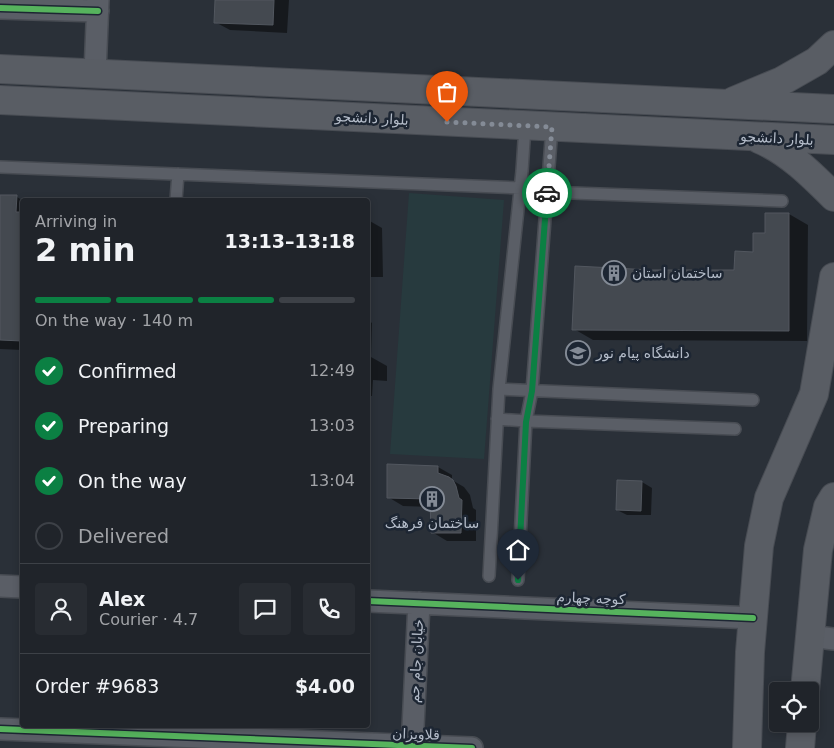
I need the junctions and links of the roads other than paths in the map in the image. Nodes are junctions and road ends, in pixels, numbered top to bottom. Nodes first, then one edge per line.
1 (98, 6) edge
2 (0, 8) edge
3 (834, 45) edge
4 (0, 69) edge
5 (95, 73) junction
6 (0, 100) edge
7 (726, 104) junction
8 (834, 109) edge
9 (525, 126) junction
10 (552, 127) junction
11 (753, 136) junction
12 (834, 140) edge
13 (0, 167) edge
14 (178, 174) junction
15 (520, 188) junction
16 (547, 192) junction
17 (834, 197) edge
18 (176, 198) edge
19 (782, 200) dead end
20 (834, 276) edge
21 (499, 390) junction
22 (532, 391) junction
23 (753, 400) dead end
24 (497, 419) junction
25 (526, 422) junction
26 (735, 429) dead end
27 (834, 497) edge
28 (489, 576) dead end
29 (518, 580) dead end
30 (0, 586) edge
31 (20, 586) edge
32 (370, 601) edge
33 (419, 603) junction
34 (753, 618) junction
35 (822, 637) edge
36 (808, 682) edge
37 (0, 729) edge
38 (801, 732) edge
39 (67, 740) edge
40 (412, 747) edge
41 (472, 748) edge
42 (747, 748) edge
43 (800, 748) edge

1 - 2 street
1 - 5 street
3 - 7 main road
4 - 5 main road
5 - 7 main road
6 - 9 main road, بلوار دانشجو
7 - 8 main road
9 - 10 main road, بلوار دانشجو
9 - 15 lane
10 - 11 main road, بلوار دانشجو
10 - 16 lane
11 - 12 main road, بلوار دانشجو
11 - 17 main road
13 - 14 lane
14 - 15 lane
14 - 18 lane
15 - 21 lane
16 - 19 lane
16 - 22 lane
20 - 34 main road
21 - 22 lane
21 - 24 lane
22 - 23 lane
22 - 25 lane
24 - 25 lane
24 - 28 lane
25 - 26 lane
25 - 29 lane
27 - 35 main road
30 - 31 street
32 - 33 street, کوچه چهارم
33 - 34 street, کوچه چهارم
33 - 40 street, خیابان جام جم
34 - 42 main road
35 - 36 main road
37 - 39 street, قلاویزان
38 - 43 main road
39 - 40 street, قلاویزان
40 - 41 street, قلاویزان

